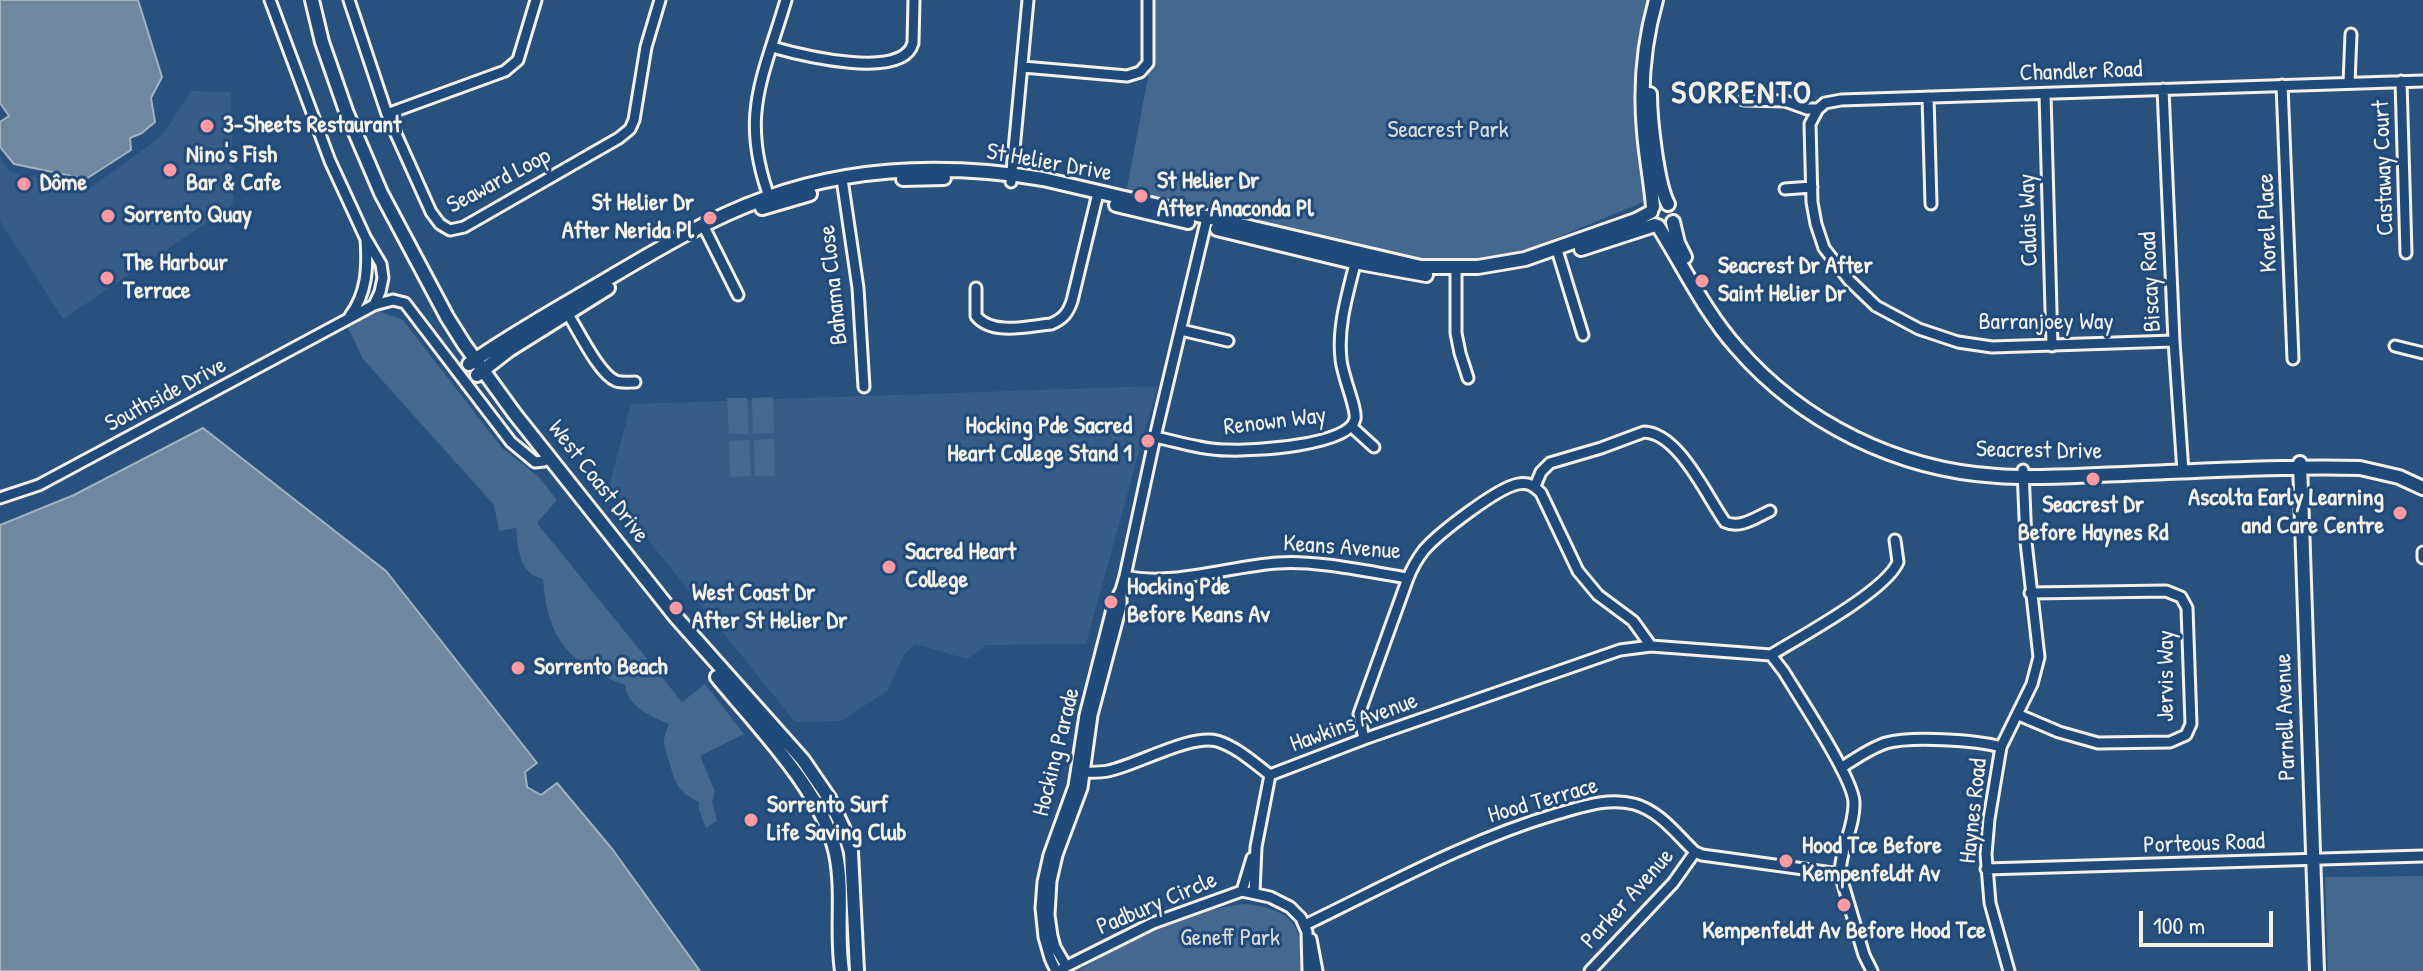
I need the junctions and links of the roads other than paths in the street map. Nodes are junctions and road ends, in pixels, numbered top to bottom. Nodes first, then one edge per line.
1 (270, 0) edge
2 (304, 0) edge
3 (312, 0) edge
4 (349, 0) edge
5 (536, 0) edge
6 (660, 0) edge
7 (786, 0) edge
8 (914, 0) edge
9 (1028, 0) edge
10 (1148, 0) edge
11 (1656, 0) edge
12 (1663, 0) edge
13 (2351, 34) dead end
14 (772, 47) junction
15 (1023, 67) junction
16 (2401, 81) junction
17 (2423, 81) edge
18 (2349, 83) junction
19 (2282, 85) junction
20 (2163, 89) junction
21 (2045, 94) junction
22 (1928, 97) junction
23 (1744, 100) dead end
24 (1818, 109) junction
25 (387, 114) junction
26 (1011, 178) junction
27 (842, 183) junction
28 (1812, 187) junction
29 (1785, 189) dead end
30 (1097, 197) junction
31 (770, 201) junction
32 (1668, 204) junction
33 (1931, 204) dead end
34 (1654, 217) junction
35 (1206, 222) junction
36 (1673, 222) junction
37 (704, 228) junction
38 (365, 237) junction
39 (1558, 253) junction
40 (2406, 253) dead end
41 (1357, 257) junction
42 (1456, 272) junction
43 (976, 288) dead end
44 (738, 295) dead end
45 (374, 305) junction
46 (565, 310) junction
47 (348, 319) junction
48 (1181, 330) junction
49 (1583, 335) dead end
50 (1228, 341) dead end
51 (2174, 341) junction
52 (2052, 346) junction
53 (2395, 346) dead end
54 (2423, 353) edge
55 (2293, 359) dead end
56 (476, 367) junction
57 (1468, 378) dead end
58 (635, 382) dead end
59 (864, 387) dead end
60 (1352, 427) junction
61 (1155, 437) junction
62 (1374, 447) dead end
63 (544, 461) junction
64 (2300, 465) junction
65 (2182, 468) junction
66 (2023, 474) junction
67 (2423, 479) edge
68 (1530, 485) junction
69 (2423, 488) edge
70 (0, 498) edge
71 (1770, 511) dead end
72 (1895, 540) dead end
73 (1125, 576) junction
74 (1408, 578) junction
75 (2030, 593) junction
76 (1651, 646) junction
77 (1771, 655) junction
78 (2019, 715) junction
79 (1364, 739) junction
80 (2001, 747) junction
81 (1841, 768) junction
82 (1081, 772) junction
83 (1270, 775) junction
84 (1256, 847) junction
85 (1695, 852) junction
86 (2423, 856) edge
87 (2313, 861) junction
88 (1986, 869) junction
89 (1840, 874) junction
90 (1242, 891) junction
91 (1254, 893) junction
92 (1306, 929) junction
93 (1060, 969) edge
94 (842, 971) edge
95 (857, 971) edge
96 (1308, 971) edge
97 (1317, 971) edge
98 (1590, 971) edge
99 (1872, 971) edge
100 (2009, 971) edge
101 (2317, 971) edge

1 - 38 street
2 - 56 main road, West Coast Drive
3 - 56 main road, West Coast Drive
4 - 25 street, Seaward Loop
5 - 25 street
6 - 25 street, Seaward Loop
7 - 14 street
8 - 14 street
9 - 15 street
10 - 15 street
11 - 34 main road, Seacrest Drive
12 - 32 main road
13 - 18 street
14 - 31 street
15 - 26 street
16 - 17 street, Chandler Road
16 - 18 street, Chandler Road
16 - 40 street, Castaway Court
18 - 19 street, Chandler Road
19 - 20 street, Chandler Road
19 - 55 street, Korel Place
20 - 21 street, Chandler Road
20 - 51 street, Biscay Road
21 - 22 street, Chandler Road
21 - 52 street, Calais Way
22 - 24 street, Chandler Road
22 - 33 street
23 - 24 street, Chandler Road
24 - 28 street, Barranjoey Way
26 - 27 main road, St Helier Drive
26 - 30 main road, St Helier Drive
27 - 31 main road, St Helier Drive
27 - 59 street, Bahama Close
28 - 29 street
28 - 52 street, Barranjoey Way
30 - 35 main road, St Helier Drive
30 - 43 street
31 - 37 main road, St Helier Drive
32 - 34 main road
32 - 36 main road, Seacrest Drive
34 - 36 main road
34 - 39 main road, St Helier Drive
34 - 66 main road, Seacrest Drive
35 - 41 main road, St Helier Drive
35 - 48 street, Hocking Parade
36 - 66 main road, Seacrest Drive
37 - 44 street
37 - 46 main road, St Helier Drive
38 - 45 street
38 - 47 street
39 - 42 main road, St Helier Drive
39 - 49 street
41 - 42 main road, St Helier Drive
41 - 60 street, Renown Way
42 - 57 street
45 - 47 street, Southside Drive
45 - 63 street
46 - 56 main road, St Helier Drive
46 - 58 street
47 - 70 street, Southside Drive
48 - 50 street
48 - 61 street, Hocking Parade
51 - 52 street, Barranjoey Way
51 - 65 street, Biscay Road
53 - 54 street
56 - 63 main road, West Coast Drive
56 - 95 main road, West Coast Drive
60 - 61 street, Renown Way
60 - 62 street, Renown Way
61 - 73 street, Hocking Parade
63 - 94 main road, West Coast Drive
64 - 65 main road, Seacrest Drive
64 - 67 main road, Seacrest Drive
64 - 69 main road, Seacrest Drive
64 - 87 main road, Parnell Avenue
65 - 66 main road, Seacrest Drive
66 - 75 street, Haynes Road
68 - 71 street, Keans Avenue
68 - 74 street, Keans Avenue
68 - 76 street
72 - 77 street
73 - 74 street, Keans Avenue
73 - 82 street, Hocking Parade
74 - 79 street
75 - 78 street, Haynes Road
75 - 78 street, Jervis Way
76 - 77 street, Hawkins Avenue
76 - 79 street, Hawkins Avenue
77 - 81 street
78 - 80 street, Haynes Road
79 - 83 street, Hawkins Avenue
80 - 81 street
80 - 88 street, Haynes Road
81 - 89 street
82 - 83 street, Hawkins Avenue
82 - 93 street, Hocking Parade
83 - 84 street
84 - 90 street
84 - 91 street
85 - 89 street
85 - 92 street, Hood Terrace
85 - 98 street, Parker Avenue
86 - 87 street, Porteous Road
87 - 88 street, Porteous Road
87 - 101 main road, Parnell Avenue
88 - 100 street, Haynes Road
89 - 99 street
90 - 91 street, Padbury Circle
90 - 93 street, Padbury Circle
91 - 92 street, Padbury Circle
92 - 96 street
92 - 97 street

